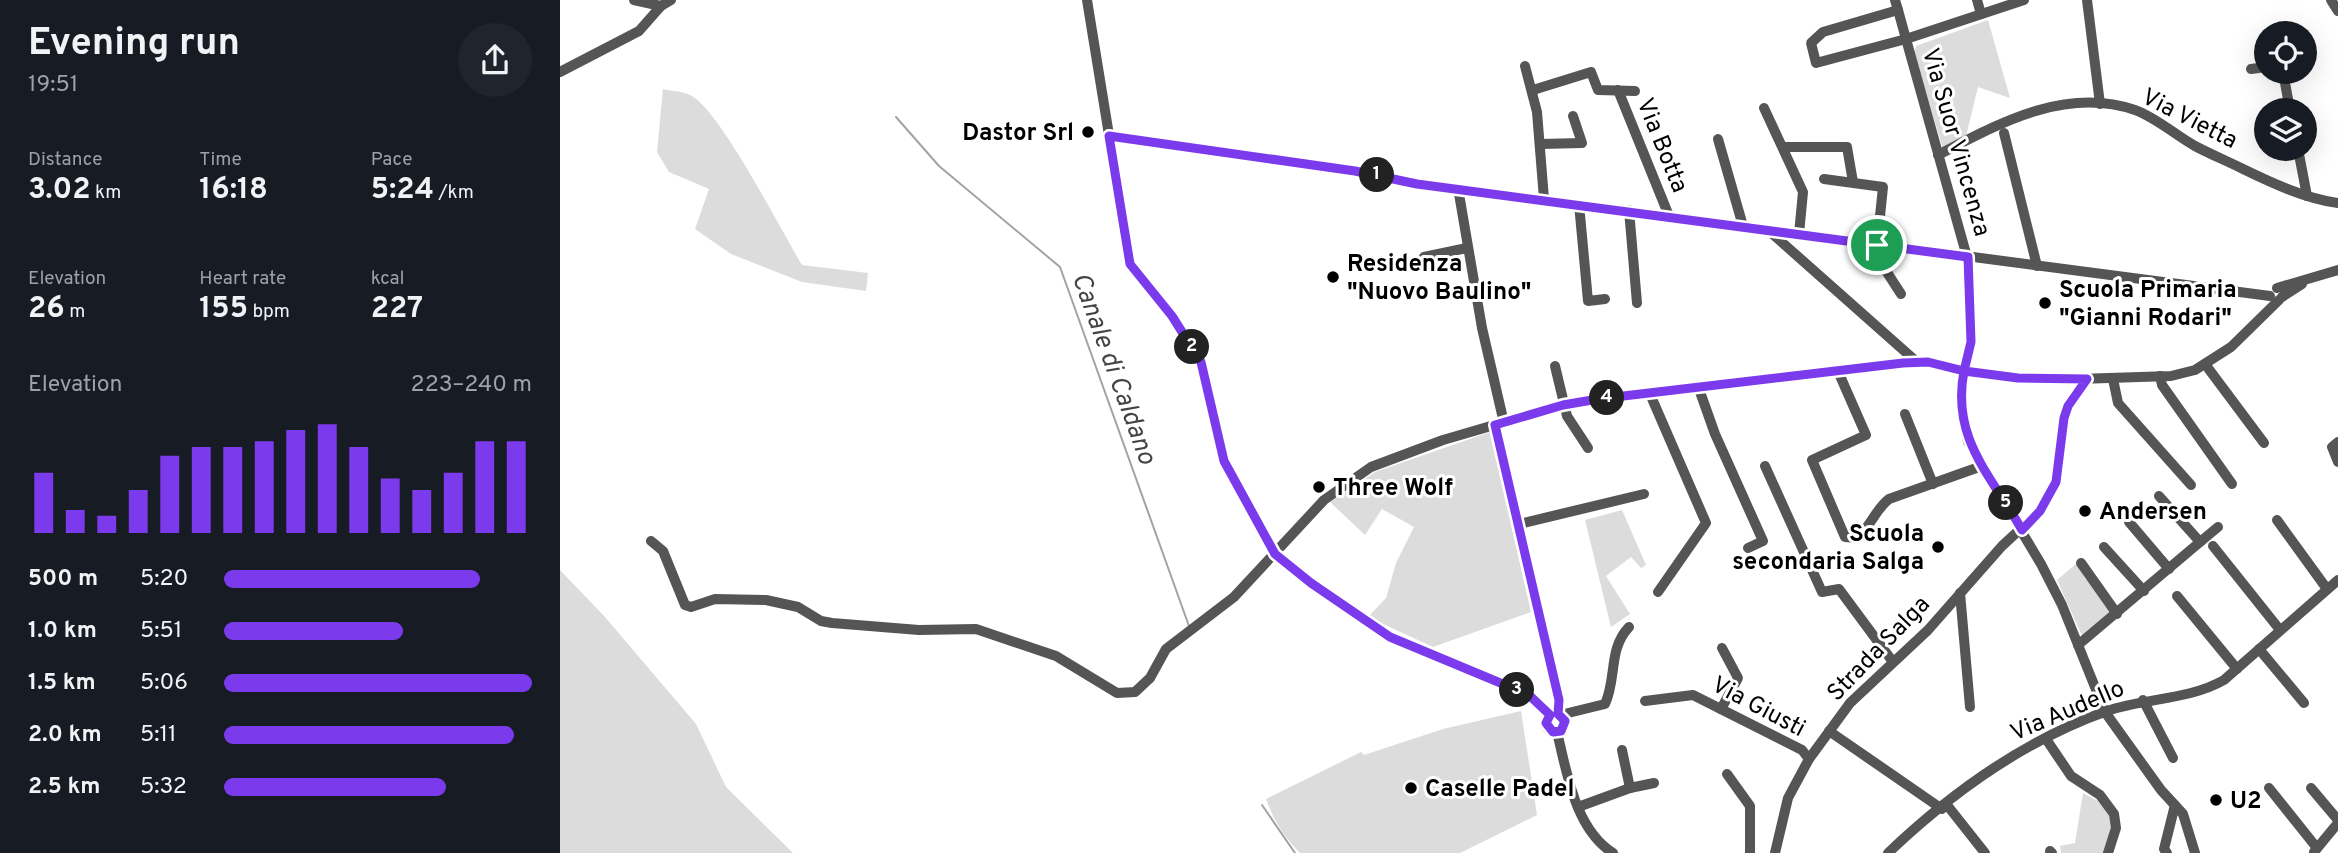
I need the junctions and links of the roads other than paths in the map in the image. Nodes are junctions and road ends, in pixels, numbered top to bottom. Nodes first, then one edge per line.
1 (634, 0) edge
2 (671, 0) edge
3 (1087, 0) edge
4 (1977, 0) edge
5 (2024, 0) edge
6 (2087, 0) edge
7 (2331, 0) edge
8 (1896, 5) edge
9 (661, 6) junction
10 (2338, 11) edge
11 (1981, 14) junction
12 (1906, 39) junction
13 (1525, 66) dead end
14 (2251, 69) dead end
15 (2254, 69) edge
16 (560, 72) edge
17 (1533, 90) junction
18 (1618, 90) junction
19 (1635, 90) dead end
20 (2100, 104) junction
21 (1764, 108) dead end
22 (1573, 116) dead end
23 (2004, 132) dead end
24 (1109, 136) junction
25 (1718, 139) dead end
26 (1540, 144) junction
27 (1784, 147) junction
28 (1938, 155) junction
29 (2300, 161) edge
30 (1825, 179) dead end
31 (1853, 182) junction
32 (1458, 188) junction
33 (2307, 196) junction
34 (1544, 199) junction
35 (2338, 203) edge
36 (1579, 204) junction
37 (1629, 210) junction
38 (1669, 216) junction
39 (1743, 226) junction
40 (1767, 229) junction
41 (1798, 234) junction
42 (1873, 244) junction
43 (1467, 248) junction
44 (1424, 257) dead end
45 (1968, 257) junction
46 (2037, 266) junction
47 (2338, 270) edge
48 (1901, 293) dead end
49 (2275, 295) junction
50 (1605, 299) dead end
51 (1637, 303) dead end
52 (1918, 363) junction
53 (2205, 364) junction
54 (1555, 366) dead end
55 (1837, 369) junction
56 (1964, 371) junction
57 (2160, 376) junction
58 (2087, 379) junction
59 (2113, 379) junction
60 (1699, 389) junction
61 (1650, 394) junction
62 (1563, 405) junction
63 (1905, 414) dead end
64 (1499, 424) junction
65 (2338, 442) edge
66 (2263, 443) dead end
67 (1588, 448) dead end
68 (2338, 462) edge
69 (1765, 466) dead end
70 (1982, 466) junction
71 (1933, 484) junction
72 (2232, 484) dead end
73 (2191, 485) dead end
74 (1644, 494) dead end
75 (2158, 495) dead end
76 (2277, 520) dead end
77 (2129, 522) dead end
78 (1519, 524) junction
79 (2218, 527) dead end
80 (2022, 530) junction
81 (651, 541) dead end
82 (2200, 542) junction
83 (2213, 546) dead end
84 (2104, 547) dead end
85 (1748, 548) dead end
86 (1275, 554) junction
87 (2081, 563) dead end
88 (2169, 569) junction
89 (2338, 580) edge
90 (2327, 589) junction
91 (2144, 591) junction
92 (1658, 592) dead end
93 (1959, 593) junction
94 (2177, 596) dead end
95 (2117, 614) junction
96 (1629, 627) dead end
97 (2280, 630) junction
98 (2078, 645) junction
99 (1722, 648) dead end
100 (2259, 649) junction
101 (1893, 662) junction
102 (2237, 669) junction
103 (2143, 700) junction
104 (1645, 701) dead end
105 (2304, 703) dead end
106 (1970, 707) dead end
107 (1721, 709) junction
108 (2105, 712) junction
109 (1556, 715) junction
110 (1829, 731) junction
111 (2046, 738) junction
112 (1622, 750) dead end
113 (2174, 758) dead end
114 (1810, 759) junction
115 (1727, 774) dead end
116 (1654, 783) dead end
117 (1630, 788) junction
118 (2269, 788) dead end
119 (2311, 788) dead end
120 (2175, 805) junction
121 (1578, 807) junction
122 (1944, 807) junction
123 (2338, 822) edge
124 (2315, 851) edge
125 (1613, 853) edge
126 (1750, 853) edge
127 (1775, 853) edge
128 (1888, 853) edge
129 (1986, 853) edge
130 (2108, 853) edge
131 (2167, 853) edge
132 (2195, 853) edge

1 - 9 street
2 - 9 street
3 - 24 street
4 - 11 street
5 - 11 street, Via Suor Vincenza
6 - 20 street
7 - 10 street
8 - 12 street, Via Suor Vincenza
8 - 12 street, Via Suor Vincenza
9 - 16 street
11 - 12 street, Via Suor Vincenza
12 - 28 street, Via Suor Vincenza
13 - 17 street
14 - 15 street
17 - 18 street
17 - 26 street
18 - 19 street
18 - 38 street, Via Botta
20 - 28 street, Via Vietta
20 - 33 street, Via Vietta
21 - 27 street
22 - 26 street
23 - 46 street
24 - 32 street
24 - 86 street
25 - 39 street
26 - 34 street
27 - 31 street
27 - 41 street
28 - 45 street, Via Suor Vincenza
29 - 33 street
30 - 31 street
31 - 42 street
32 - 34 street
32 - 43 street
33 - 35 street, Via Vietta
34 - 36 street
36 - 37 street
36 - 50 street
37 - 38 street
37 - 51 street
38 - 39 street
39 - 40 street
40 - 41 street
40 - 52 street
41 - 42 street
42 - 45 street
42 - 48 street
43 - 44 street
43 - 64 street
45 - 46 street
45 - 56 street, Via Suor Vincenza
46 - 49 street
47 - 49 street
49 - 53 street
52 - 55 street
52 - 56 street
53 - 57 street
53 - 66 street
54 - 62 street
55 - 60 street
55 - 71 street
56 - 58 street
56 - 70 street, Via Suor Vincenza
57 - 59 street
57 - 72 street
58 - 59 street
58 - 80 street, Strada Salga
59 - 73 street
60 - 61 street
60 - 85 street
61 - 62 street
61 - 92 street
62 - 64 street
62 - 67 street
63 - 71 street
64 - 78 street
64 - 86 street
65 - 68 street
69 - 101 street
70 - 71 street
70 - 80 street, Via Suor Vincenza
74 - 78 street
75 - 82 street
76 - 90 street
77 - 88 street
78 - 109 street
79 - 82 street
80 - 93 street, Strada Salga
80 - 98 street, Via Suor Vincenza
81 - 86 street
82 - 88 street
83 - 97 street
84 - 91 street
86 - 109 street
87 - 95 street
88 - 91 street
89 - 90 street, Via Audello
90 - 97 street, Via Audello
91 - 95 street
93 - 101 street, Strada Salga
93 - 106 street
94 - 102 street
95 - 98 street
96 - 109 street
97 - 100 street, Via Audello
98 - 108 street, Via Suor Vincenza
99 - 107 street
100 - 102 street, Via Audello
100 - 105 street
101 - 110 street, Strada Salga
102 - 103 street, Via Audello
103 - 108 street, Via Audello
103 - 113 street
104 - 107 street, Via Giusti
107 - 114 street, Via Giusti
108 - 111 street, Via Audello
108 - 120 street, Via Suor Vincenza
109 - 121 street
110 - 114 street, Strada Salga
110 - 122 street
111 - 122 street, Via Audello
111 - 130 street
112 - 117 street
114 - 127 street, Strada Salga
115 - 126 street
116 - 117 street
117 - 121 street
118 - 124 street
119 - 123 street
120 - 131 street
120 - 132 street, Via Suor Vincenza
121 - 125 street
122 - 128 street, Via Audello
122 - 129 street
123 - 124 street

